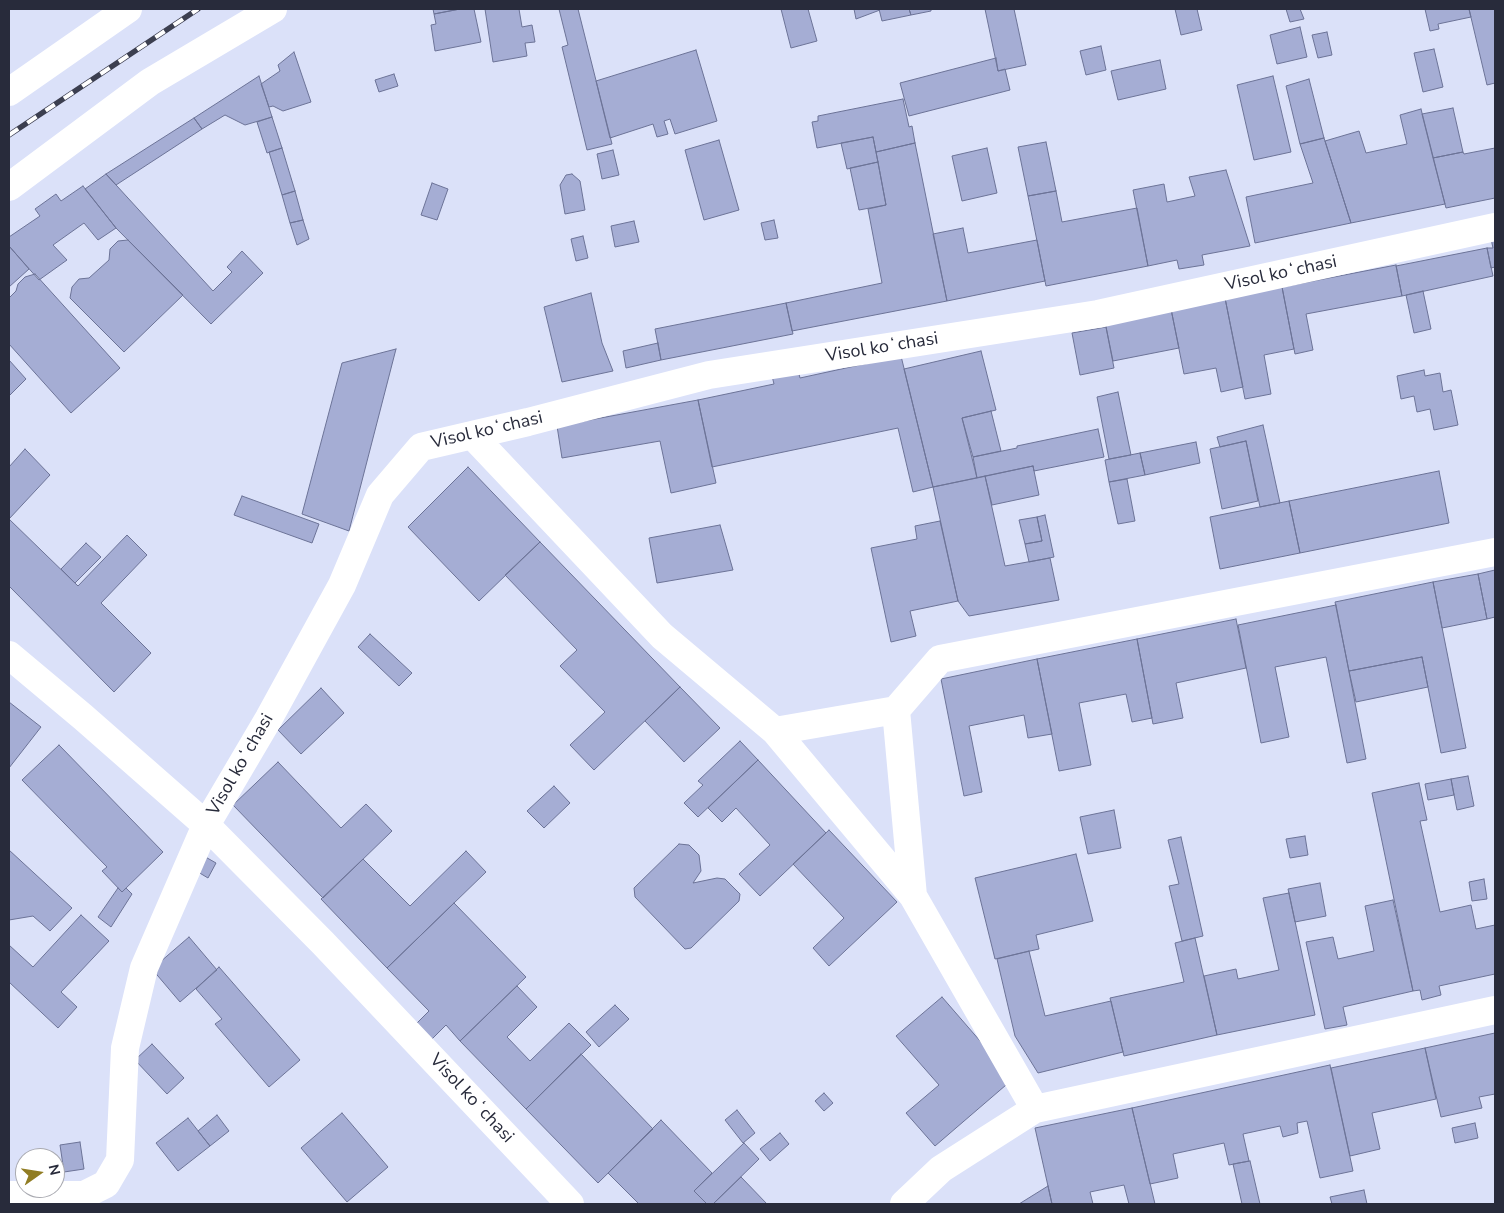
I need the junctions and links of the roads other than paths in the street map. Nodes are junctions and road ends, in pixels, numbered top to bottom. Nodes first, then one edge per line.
1 (128, 9) edge
2 (273, 9) edge
3 (9, 92) edge
4 (9, 187) edge
5 (1495, 227) edge
6 (472, 435) junction
7 (1495, 552) edge
8 (9, 655) edge
9 (896, 710) junction
10 (775, 731) junction
11 (206, 825) junction
12 (913, 896) junction
13 (1495, 1010) edge
14 (1035, 1109) junction
15 (9, 1195) edge
16 (570, 1204) edge
17 (904, 1204) edge

1 - 3 street
2 - 4 street
5 - 6 street, Visol koʻchasi
6 - 10 street
6 - 11 street, Visol koʻchasi
7 - 9 street
8 - 11 street
9 - 10 street
9 - 12 street
10 - 12 street
11 - 15 street
11 - 16 street, Visol koʻchasi
12 - 14 street
13 - 14 street
14 - 17 street

